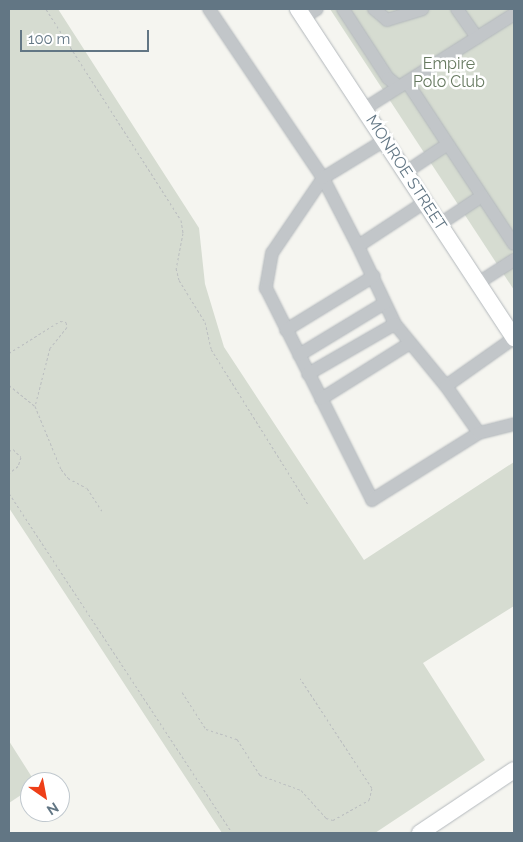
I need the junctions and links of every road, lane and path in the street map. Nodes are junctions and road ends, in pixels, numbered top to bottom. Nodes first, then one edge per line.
1 (46, 9) edge
2 (209, 9) edge
3 (343, 9) edge
4 (374, 9) edge
5 (422, 9) edge
6 (457, 9) edge
7 (306, 12) edge
8 (514, 14) edge
9 (477, 38) junction
10 (403, 85) junction
11 (364, 109) junction
12 (385, 140) junction
13 (448, 144) junction
14 (406, 172) junction
15 (323, 178) junction
16 (482, 196) junction
17 (425, 202) junction
18 (440, 224) junction
19 (514, 244) edge
20 (358, 246) junction
21 (514, 260) edge
22 (374, 276) junction
23 (478, 283) junction
24 (385, 303) junction
25 (395, 324) junction
26 (286, 330) junction
27 (513, 333) edge
28 (410, 343) junction
29 (9, 353) edge
30 (299, 355) junction
31 (308, 374) junction
32 (9, 385) edge
33 (446, 386) junction
34 (321, 399) junction
35 (35, 406) junction
36 (514, 424) edge
37 (479, 433) junction
38 (9, 451) edge
39 (9, 473) edge
40 (9, 493) edge
41 (308, 504) dead end
42 (102, 511) dead end
43 (300, 678) dead end
44 (182, 692) dead end
45 (514, 770) edge
46 (232, 833) edge
47 (420, 833) edge

1 - 41 path
2 - 15 lane
3 - 10 lane
4 - 5 lane
6 - 9 lane
7 - 11 main road, MONROE STREET
8 - 9 lane
9 - 10 lane
10 - 11 lane
10 - 13 lane
11 - 12 main road, MONROE STREET
12 - 14 main road, MONROE STREET
12 - 15 lane
13 - 14 lane
13 - 16 lane
14 - 17 main road, MONROE STREET
15 - 20 lane
15 - 26 lane
16 - 18 lane
16 - 19 lane
17 - 18 main road, MONROE STREET
17 - 20 lane
18 - 23 main road, MONROE STREET
20 - 22 lane
21 - 23 lane
22 - 24 lane
22 - 26 lane
23 - 27 main road, MONROE STREET
24 - 25 lane
24 - 30 lane
25 - 28 lane
25 - 31 lane
26 - 30 lane
27 - 33 lane
28 - 33 lane
28 - 34 lane
29 - 35 path
30 - 31 lane
31 - 34 lane
32 - 35 path
33 - 37 lane
34 - 37 lane
35 - 42 path
36 - 37 lane
38 - 39 path
40 - 46 path
43 - 44 path
45 - 47 main road

